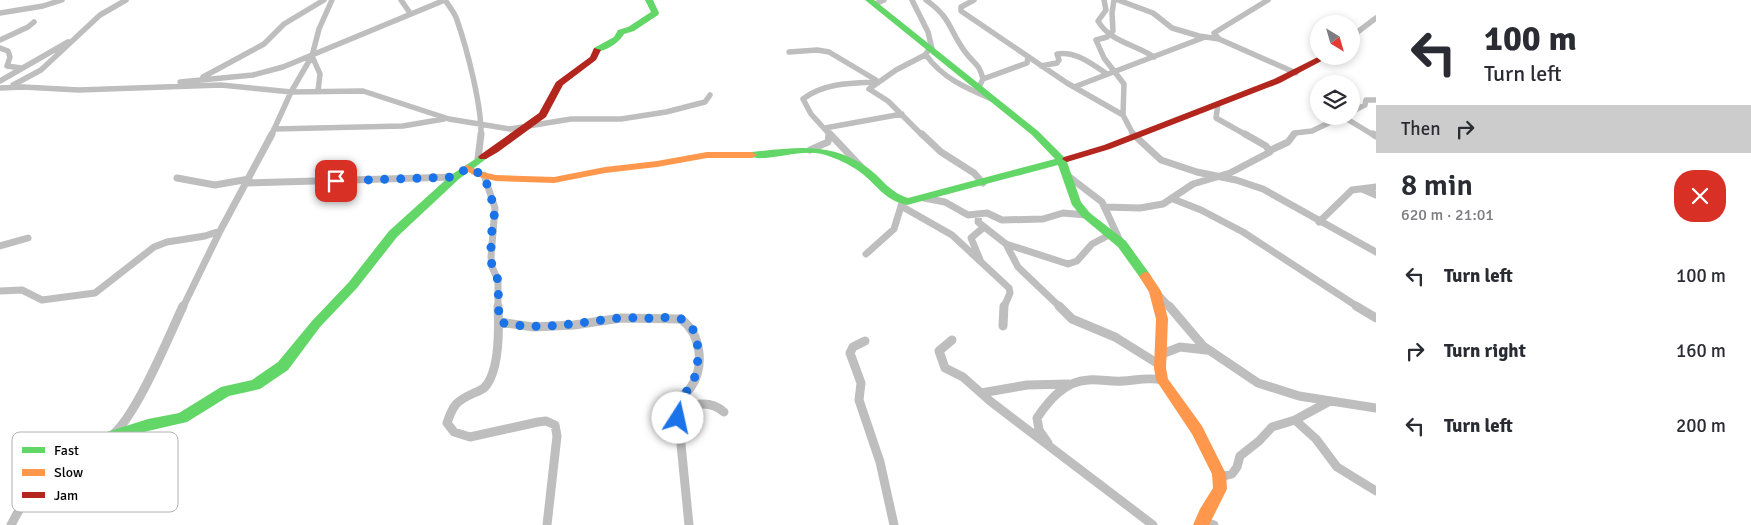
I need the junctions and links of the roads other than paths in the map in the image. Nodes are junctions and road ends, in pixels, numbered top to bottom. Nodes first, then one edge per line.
1 (62, 0) edge
2 (126, 0) edge
3 (324, 0) edge
4 (332, 0) edge
5 (402, 0) edge
6 (445, 0) edge
7 (649, 0) edge
8 (912, 0) edge
9 (926, 0) edge
10 (964, 0) edge
11 (974, 0) edge
12 (1104, 0) edge
13 (1114, 0) edge
14 (1118, 0) edge
15 (1268, 0) edge
16 (876, 1) edge
17 (963, 12) junction
18 (0, 13) edge
19 (410, 14) junction
20 (1376, 18) edge
21 (34, 22) dead end
22 (1360, 30) edge
23 (1109, 35) junction
24 (1205, 37) junction
25 (1219, 39) junction
26 (0, 40) edge
27 (72, 40) junction
28 (0, 48) edge
29 (930, 51) junction
30 (789, 52) dead end
31 (312, 56) junction
32 (1028, 57) junction
33 (1154, 57) junction
34 (1311, 65) edge
35 (1041, 66) junction
36 (21, 68) junction
37 (1115, 70) junction
38 (1296, 73) junction
39 (1107, 74) junction
40 (237, 76) junction
41 (199, 80) junction
42 (0, 81) edge
43 (877, 81) junction
44 (981, 83) junction
45 (205, 85) junction
46 (39, 88) junction
47 (1074, 88) junction
48 (1, 89) edge
49 (318, 91) junction
50 (291, 92) junction
51 (710, 95) dead end
52 (996, 100) junction
53 (1376, 100) edge
54 (1218, 104) junction
55 (1360, 108) edge
56 (902, 114) junction
57 (1123, 115) junction
58 (449, 119) junction
59 (480, 124) junction
60 (1324, 125) edge
61 (1357, 125) edge
62 (525, 128) junction
63 (274, 129) junction
64 (827, 130) junction
65 (1134, 136) junction
66 (1376, 136) edge
67 (810, 150) junction
68 (1271, 150) junction
69 (478, 159) junction
70 (1062, 161) junction
71 (467, 168) junction
72 (865, 171) junction
73 (484, 175) junction
74 (1068, 176) junction
75 (1217, 176) junction
76 (455, 177) junction
77 (177, 178) dead end
78 (248, 181) junction
79 (983, 183) junction
80 (1376, 187) edge
81 (1361, 189) junction
82 (1376, 196) edge
83 (924, 198) junction
84 (1173, 198) junction
85 (902, 203) junction
86 (1105, 207) junction
87 (979, 214) junction
88 (1086, 215) junction
89 (1319, 222) junction
90 (984, 227) junction
91 (220, 231) junction
92 (1111, 234) junction
93 (28, 238) dead end
94 (1006, 244) junction
95 (1122, 244) junction
96 (0, 246) edge
97 (1376, 252) edge
98 (866, 254) dead end
99 (981, 262) junction
100 (1155, 290) junction
101 (0, 291) edge
102 (1376, 318) edge
103 (499, 322) junction
104 (1002, 326) dead end
105 (952, 340) dead end
106 (866, 341) dead end
107 (1209, 351) junction
108 (1161, 359) junction
109 (1162, 380) junction
110 (1068, 384) junction
111 (980, 393) junction
112 (1330, 401) junction
113 (1376, 408) edge
114 (724, 412) dead end
115 (679, 413) junction
116 (1295, 420) junction
117 (115, 432) edge
118 (124, 432) edge
119 (1054, 450) junction
120 (1220, 477) junction
121 (1376, 491) edge
122 (18, 512) edge
123 (1202, 523) edge
124 (11, 525) edge
125 (547, 525) edge
126 (689, 525) edge
127 (894, 525) edge
128 (1152, 525) edge
129 (1214, 525) edge

1 - 18 street
2 - 27 street
3 - 41 street
4 - 31 street
5 - 19 street
6 - 19 street
6 - 59 street
7 - 62 street
8 - 29 street
9 - 44 street
10 - 17 street
11 - 17 street
12 - 23 street
13 - 23 street
14 - 24 street
15 - 25 street
16 - 29 street
17 - 32 street
19 - 31 street
20 - 22 street
21 - 26 street
23 - 33 street
23 - 37 street
24 - 25 street
24 - 33 street
25 - 38 street
27 - 36 street
27 - 48 street
28 - 36 street
29 - 43 street
29 - 44 street
29 - 52 street
30 - 43 street
31 - 40 street
31 - 49 street
31 - 50 street
32 - 35 street
32 - 44 street
33 - 37 street
34 - 38 street
35 - 39 street
35 - 47 street
36 - 42 street
37 - 39 street
37 - 57 street
38 - 54 street
39 - 47 street
40 - 41 street
40 - 45 street
41 - 46 street
43 - 56 street
43 - 64 street
44 - 52 street
45 - 46 street
45 - 50 street
46 - 48 street
47 - 57 street
49 - 50 street
49 - 58 street
50 - 63 street
51 - 62 street
52 - 70 street
53 - 55 street
54 - 65 street
54 - 68 street
56 - 64 street
56 - 79 street
57 - 65 street
58 - 59 street
58 - 63 street
59 - 62 street
59 - 69 street
60 - 68 street
61 - 66 street
62 - 69 street
63 - 78 street
64 - 67 street
64 - 72 street
65 - 70 street
65 - 75 street
67 - 72 street
67 - 73 street
68 - 75 street
69 - 71 street
70 - 74 street
70 - 79 street
71 - 73 street
71 - 76 street
72 - 85 street
73 - 103 street
74 - 86 street
74 - 88 street
75 - 84 street
75 - 89 street
76 - 78 street
76 - 118 street
77 - 78 street
78 - 91 street
79 - 83 street
80 - 81 street
81 - 82 street
81 - 89 street
83 - 85 street
83 - 87 street
84 - 86 street
84 - 102 street
85 - 98 street
85 - 99 street
86 - 95 street
87 - 88 street
87 - 90 street
88 - 92 street
89 - 97 street
90 - 94 street
90 - 99 street
91 - 101 street
91 - 117 street
92 - 94 street
92 - 95 street
93 - 96 street
94 - 108 street
95 - 100 street
99 - 104 street
100 - 107 street
100 - 108 street
103 - 115 street
103 - 125 street
105 - 111 street
106 - 127 street
107 - 108 street
107 - 112 street
108 - 109 street
109 - 110 street
109 - 120 street
110 - 111 street
110 - 119 street
111 - 119 street
112 - 113 street
112 - 116 street
114 - 115 street
115 - 126 street
116 - 120 street
116 - 121 street
119 - 128 street
120 - 123 street
122 - 124 street
123 - 129 street

